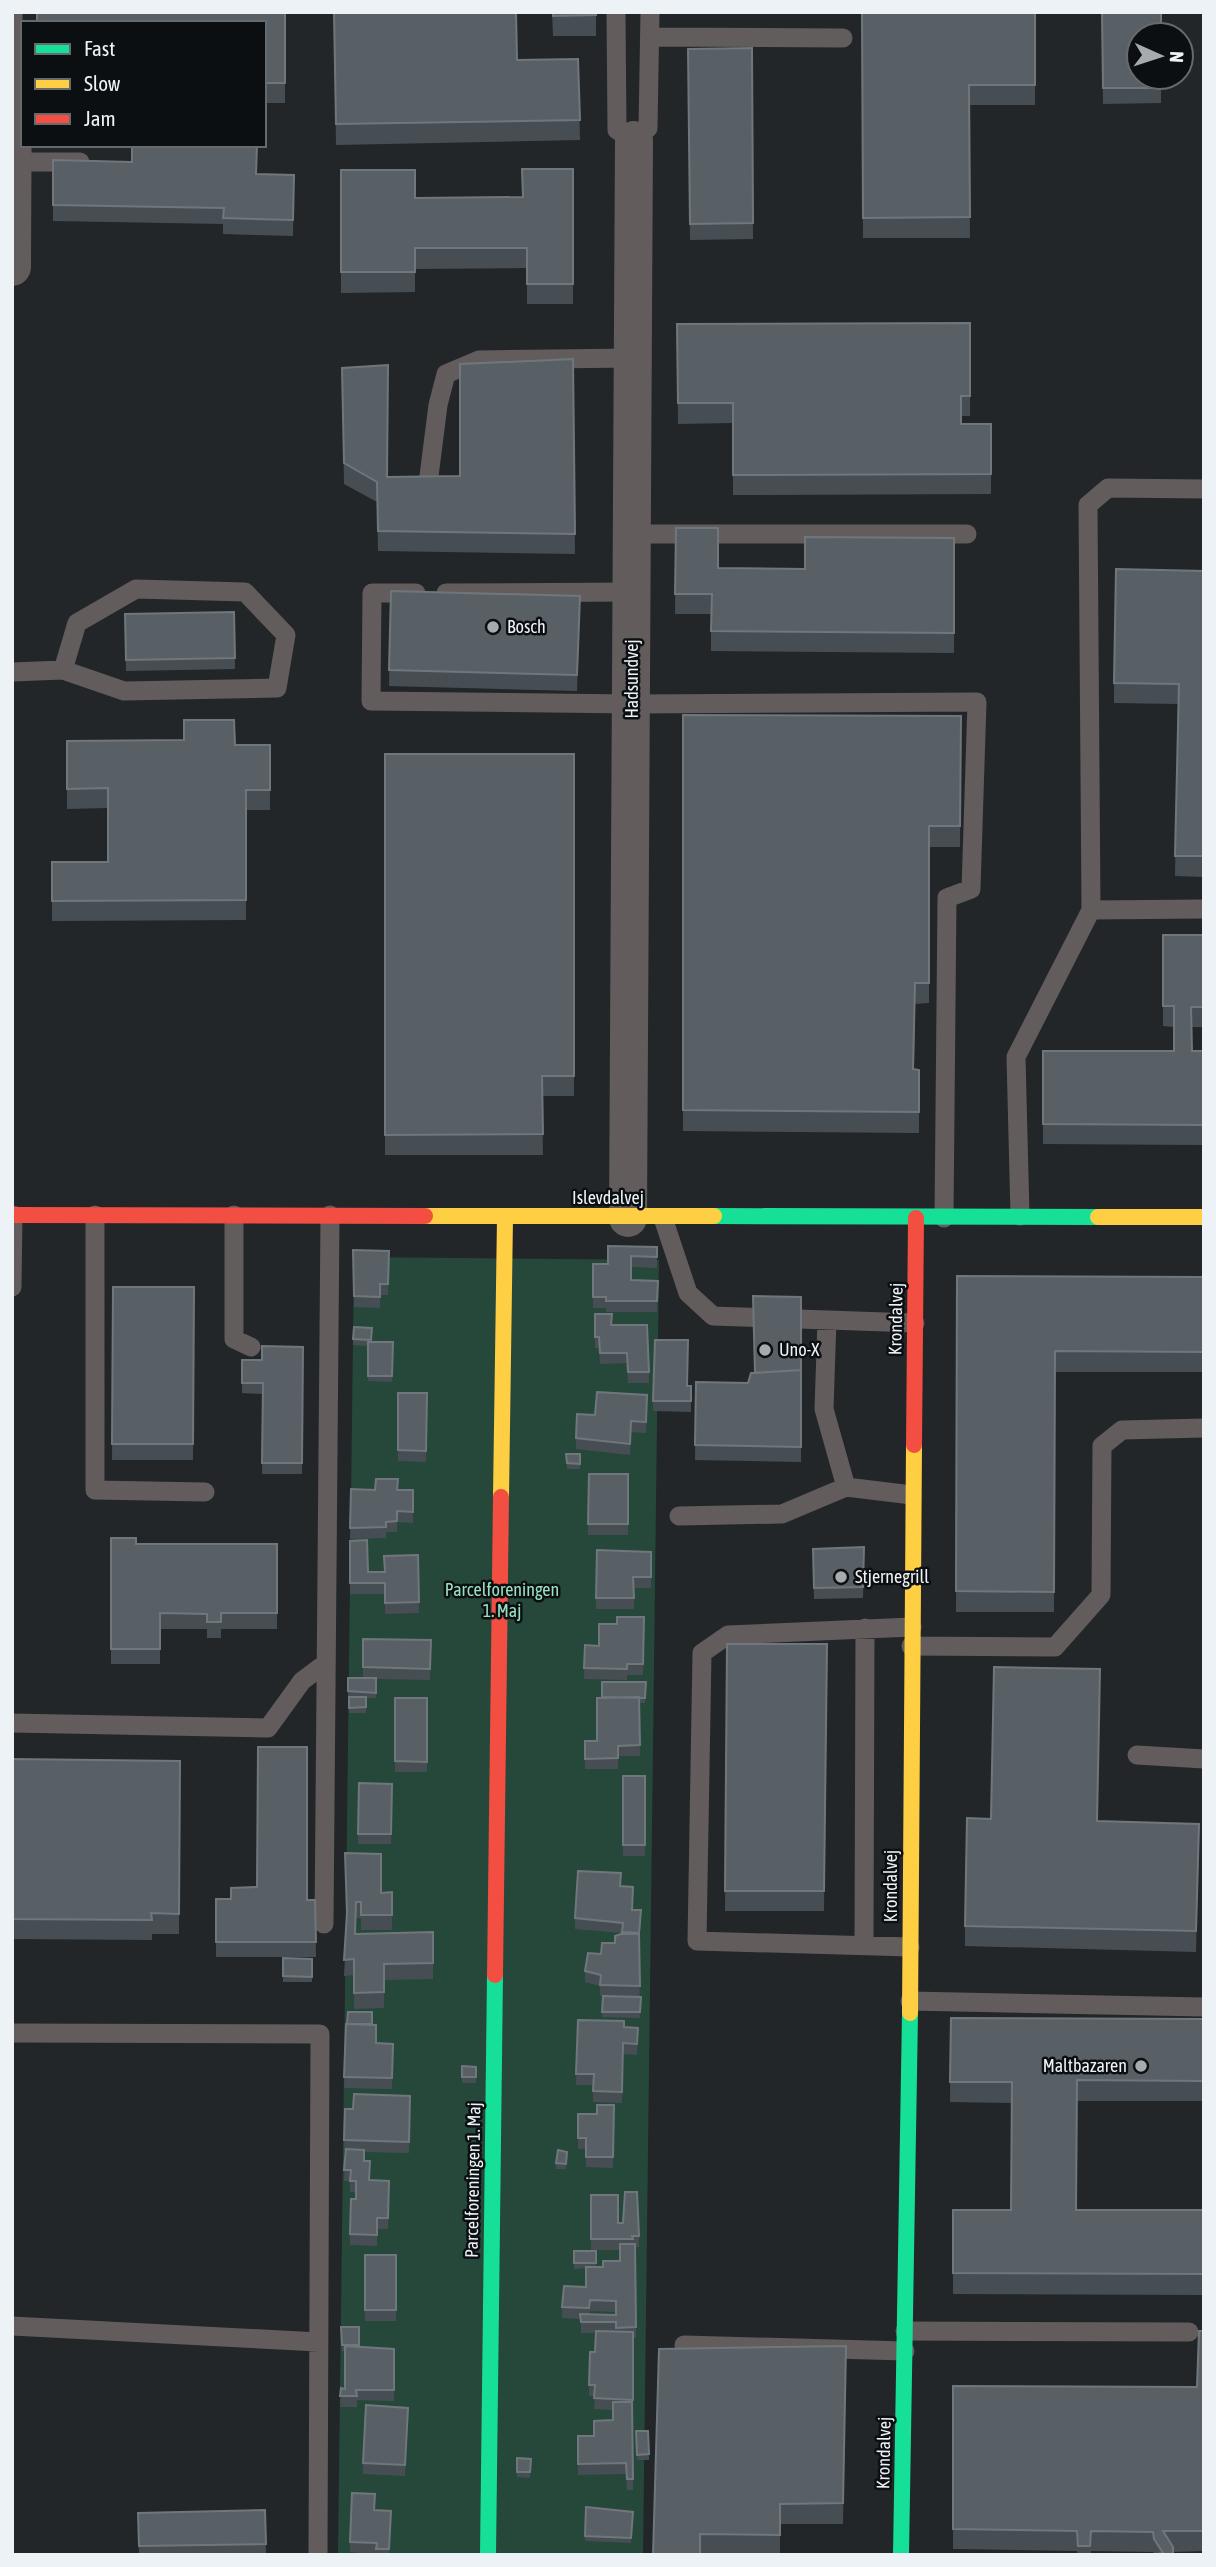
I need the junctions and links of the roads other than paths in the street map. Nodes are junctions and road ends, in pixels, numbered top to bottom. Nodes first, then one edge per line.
1 (13, 12) edge
2 (616, 12) edge
3 (650, 12) edge
4 (650, 37) junction
5 (843, 38) dead end
6 (13, 43) edge
7 (634, 140) junction
8 (13, 162) edge
9 (100, 162) edge
10 (12, 267) edge
11 (634, 358) junction
12 (429, 476) edge
13 (1204, 489) edge
14 (632, 534) junction
15 (967, 534) dead end
16 (632, 592) junction
17 (63, 670) junction
18 (12, 671) edge
19 (631, 704) junction
20 (1204, 909) edge
21 (1091, 910) junction
22 (13, 1215) edge
23 (95, 1215) junction
24 (234, 1215) junction
25 (330, 1215) junction
26 (1020, 1216) junction
27 (505, 1217) junction
28 (1204, 1217) edge
29 (646, 1218) junction
30 (916, 1218) junction
31 (944, 1218) junction
32 (13, 1259) edge
33 (12, 1287) edge
34 (827, 1320) junction
35 (915, 1323) junction
36 (251, 1347) dead end
37 (1204, 1428) edge
38 (846, 1487) junction
39 (205, 1492) dead end
40 (912, 1495) junction
41 (679, 1516) dead end
42 (865, 1628) junction
43 (911, 1637) junction
44 (326, 1663) junction
45 (12, 1723) edge
46 (1137, 1755) dead end
47 (1204, 1759) edge
48 (324, 1924) dead end
49 (864, 1945) junction
50 (910, 1947) junction
51 (910, 2001) junction
52 (1204, 2007) edge
53 (12, 2033) edge
54 (12, 2326) edge
55 (1189, 2332) dead end
56 (905, 2341) junction
57 (319, 2342) junction
58 (684, 2345) dead end
59 (318, 2555) edge
60 (488, 2555) edge
61 (901, 2555) edge

1 - 6 lane
2 - 7 lane
3 - 4 lane
4 - 5 lane
4 - 7 lane
6 - 8 street
7 - 11 street, Hadsundvej
8 - 9 lane
8 - 10 street
11 - 12 lane
11 - 14 street, Hadsundvej
13 - 21 lane
14 - 15 lane
14 - 16 street, Hadsundvej
16 - 19 street, Hadsundvej
16 - 19 lane
17 - 17 lane
17 - 18 lane
19 - 29 street, Hadsundvej
19 - 31 lane
20 - 21 lane
21 - 26 lane
22 - 23 street, Islevdalvej
22 - 32 lane
23 - 24 street, Islevdalvej
23 - 39 lane
24 - 25 street, Islevdalvej
24 - 36 lane
25 - 27 street, Islevdalvej
25 - 44 lane
26 - 28 street, Islevdalvej
26 - 31 street, Islevdalvej
27 - 29 street, Islevdalvej
27 - 60 street, Parcelforeningen 1. Maj
29 - 30 street, Islevdalvej
29 - 34 lane
30 - 31 street, Islevdalvej
30 - 35 street, Krondalvej
32 - 33 lane
34 - 35 lane
34 - 38 lane
35 - 40 street, Krondalvej
37 - 43 lane
38 - 40 lane
38 - 41 lane
40 - 43 street, Krondalvej
42 - 43 lane
42 - 49 lane
42 - 49 lane
43 - 50 street, Krondalvej
44 - 45 lane
44 - 48 lane
46 - 47 lane
49 - 50 lane
50 - 51 street, Krondalvej
51 - 52 lane
51 - 56 street, Krondalvej
53 - 57 lane
54 - 57 lane
55 - 56 lane
56 - 58 lane
56 - 61 street, Krondalvej
57 - 59 lane

